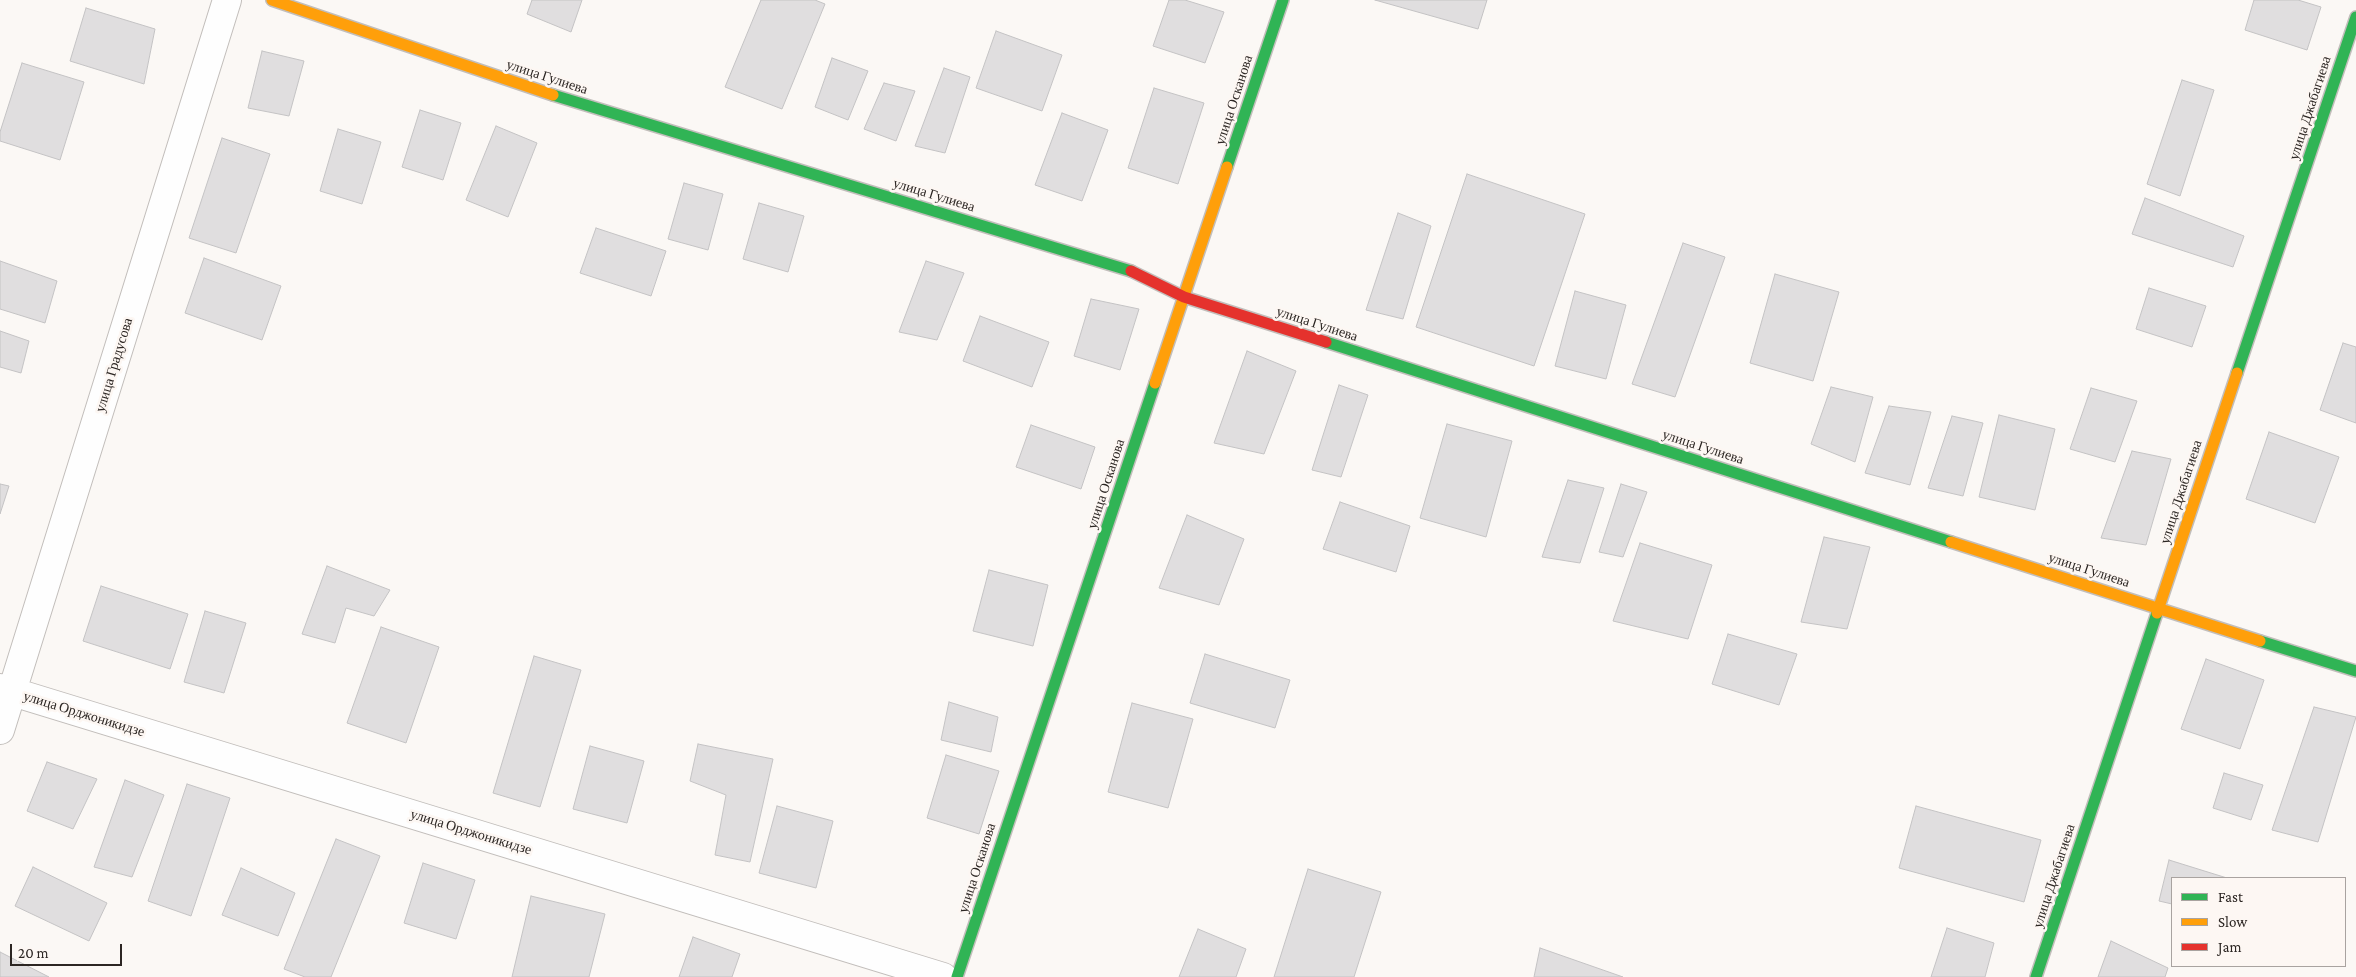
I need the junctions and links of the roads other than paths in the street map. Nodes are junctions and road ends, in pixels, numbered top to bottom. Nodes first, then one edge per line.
1 (227, 0) edge
2 (272, 0) edge
3 (1283, 0) edge
4 (2356, 17) edge
5 (1184, 297) junction
6 (2158, 608) junction
7 (2356, 671) edge
8 (6, 690) edge
9 (0, 730) edge
10 (942, 977) edge
11 (957, 977) edge
12 (2036, 977) edge

1 - 8 street, улица Градусова
2 - 5 street, улица Гулиева
3 - 5 street, улица Осканова
4 - 6 street, улица Джабагиева
5 - 6 street, улица Гулиева
5 - 11 street, улица Осканова
6 - 7 street, улица Гулиева
6 - 12 street, улица Джабагиева
8 - 9 street, улица Градусова
8 - 10 street, улица Орджоникидзе

